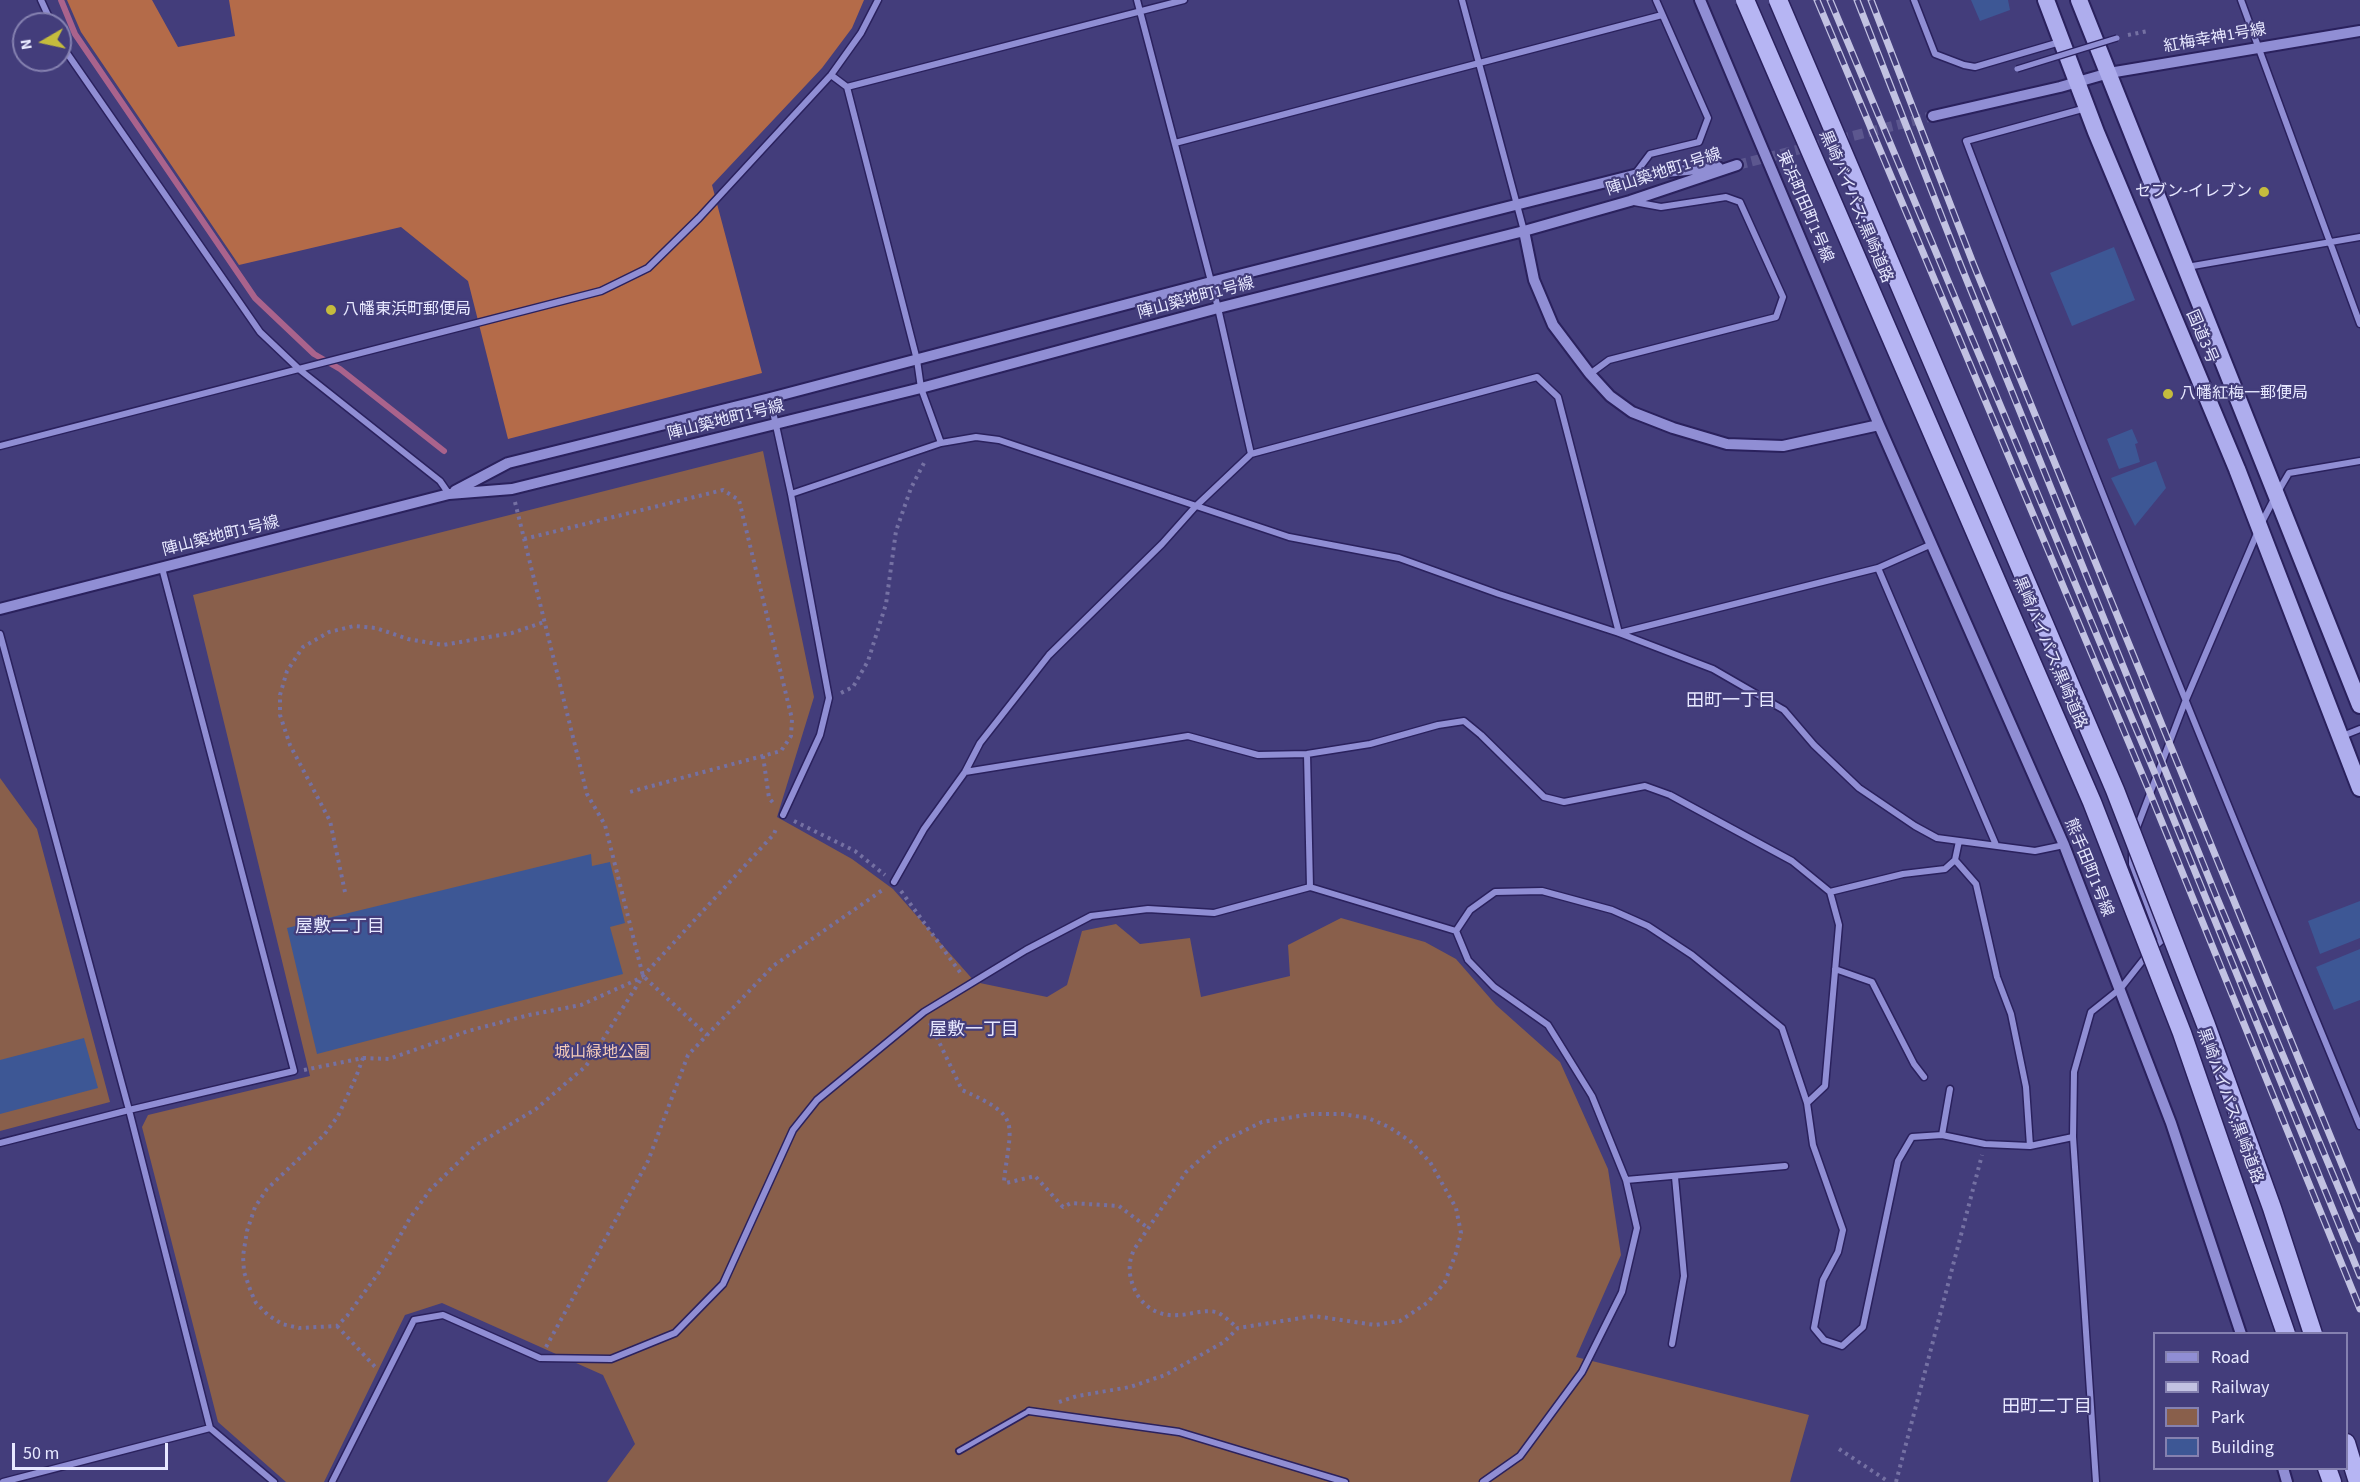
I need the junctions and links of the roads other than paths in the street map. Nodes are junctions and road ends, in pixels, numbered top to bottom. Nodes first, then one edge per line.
1 (878, 0) edge
2 (1137, 0) edge
3 (1184, 0) edge
4 (1462, 0) edge
5 (1656, 0) edge
6 (1700, 0) edge
7 (1745, 0) edge
8 (1778, 0) edge
9 (1914, 0) edge
10 (2046, 0) edge
11 (2079, 0) edge
12 (2241, 0) edge
13 (1140, 12) junction
14 (1662, 15) junction
15 (2360, 31) edge
16 (2117, 38) road end
17 (2061, 42) junction
18 (2259, 46) junction
19 (72, 60) edge
20 (1478, 64) junction
21 (2017, 69) dead end
22 (2109, 72) junction
23 (831, 75) junction
24 (2077, 82) junction
25 (847, 87) junction
26 (2087, 108) junction
27 (1933, 116) tunnel mouth
28 (1175, 143) junction
29 (1634, 175) junction
30 (1630, 201) junction
31 (1516, 204) junction
32 (1524, 231) junction
33 (2360, 237) edge
34 (2331, 241) junction
35 (2186, 267) junction
36 (1211, 282) junction
37 (1218, 309) junction
38 (2360, 324) edge
39 (917, 360) junction
40 (300, 370) junction
41 (1590, 374) junction
42 (921, 388) junction
43 (770, 398) junction
44 (776, 424) junction
45 (1879, 425) junction
46 (940, 443) junction
47 (0, 446) edge
48 (1251, 454) junction
49 (2360, 461) edge
50 (449, 494) junction
51 (791, 494) junction
52 (2276, 494) junction
53 (1195, 507) junction
54 (2259, 527) junction
55 (1932, 544) junction
56 (162, 568) junction
57 (1878, 568) junction
58 (0, 609) edge
59 (1619, 633) junction
60 (0, 634) edge
61 (2185, 702) junction
62 (2360, 705) edge
63 (2360, 729) edge
64 (2340, 737) junction
65 (1307, 754) junction
66 (965, 772) junction
67 (2360, 788) edge
68 (783, 815) road end
69 (1959, 841) junction
70 (1996, 845) junction
71 (2064, 845) junction
72 (1955, 860) junction
73 (894, 882) road end
74 (1310, 887) junction
75 (1830, 892) junction
76 (1456, 931) junction
77 (1835, 969) junction
78 (2121, 988) junction
79 (1924, 1077) dead end
80 (1950, 1089) dead end
81 (1807, 1103) junction
82 (129, 1110) junction
83 (2360, 1126) edge
84 (1942, 1135) junction
85 (2073, 1137) junction
86 (0, 1143) edge
87 (2030, 1146) junction
88 (1785, 1166) dead end
89 (1675, 1177) junction
90 (1626, 1180) junction
91 (2240, 1332) edge
92 (2285, 1332) edge
93 (2312, 1332) edge
94 (1672, 1344) dead end
95 (1029, 1411) joint
96 (210, 1428) junction
97 (2348, 1450) edge
98 (959, 1451) dead end
99 (3, 1482) edge
100 (274, 1482) edge
101 (332, 1482) edge
102 (1345, 1482) edge
103 (1483, 1482) edge
104 (2096, 1482) edge
105 (2358, 1482) edge

1 - 23 street
2 - 13 street
3 - 13 street
4 - 20 street
5 - 14 street
6 - 45 street, 東浜町田町1号線
7 - 92 highway, 黒崎バイパス;黒崎道路, bridge
8 - 93 highway, 黒崎バイパス;黒崎道路, bridge
9 - 17 street
10 - 17 highway, 国道3号
11 - 22 highway, 国道3号
12 - 18 street
13 - 25 street
13 - 28 street
14 - 20 street
14 - 29 street
15 - 18 street, 紅梅幸神1号線
16 - 21 street, bridge
17 - 24 highway, 国道3号
18 - 22 street, 紅梅幸神1号線
18 - 34 street
19 - 40 street
20 - 28 street
20 - 31 street
22 - 24 street, 紅梅幸神1号線
22 - 35 highway, 国道3号
23 - 25 street
23 - 40 street
24 - 26 highway, 国道3号
24 - 27 street
25 - 39 street
26 - 54 highway, 国道3号
26 - 61 street
28 - 36 street
29 - 30 street, 陣山築地町1号線
29 - 31 street, 陣山築地町1号線
30 - 32 street, 陣山築地町1号線
30 - 41 street
31 - 32 street
31 - 36 street, 陣山築地町1号線
32 - 37 street, 陣山築地町1号線
32 - 41 street
33 - 34 street
34 - 35 street
34 - 38 street
35 - 52 highway, 国道3号
36 - 37 street
36 - 39 street, 陣山築地町1号線
37 - 42 street, 陣山築地町1号線
37 - 48 street
39 - 42 street
39 - 43 street, 陣山築地町1号線
40 - 47 street
40 - 50 street
41 - 45 street
42 - 44 street, 陣山築地町1号線
42 - 46 street
43 - 44 street
43 - 50 street, 陣山築地町1号線
44 - 50 street, 陣山築地町1号線
44 - 51 street
45 - 55 street, 熊手田町1号線
46 - 51 street
46 - 53 street
48 - 53 street
48 - 59 street
49 - 52 street
50 - 56 street, 陣山築地町1号線
51 - 68 street
52 - 54 street
52 - 62 highway, 国道3号
53 - 59 street
53 - 66 street
54 - 61 street
54 - 64 highway, 国道3号
55 - 57 street
55 - 71 street, 熊手田町1号線
56 - 58 street, 陣山築地町1号線
56 - 82 street
57 - 59 street
57 - 70 street
59 - 69 street
60 - 82 street
61 - 78 street
61 - 83 street
63 - 64 street
64 - 67 highway, 国道3号
65 - 66 street
65 - 74 street
65 - 75 street
66 - 73 street
69 - 70 street
69 - 72 street
70 - 71 street
71 - 78 street, 熊手田町1号線
72 - 75 street
72 - 87 street
74 - 76 street
74 - 101 street
75 - 77 street
76 - 81 street
76 - 90 street
77 - 79 street
77 - 81 street
78 - 85 street
78 - 91 street, 熊手田町1号線
80 - 84 street
81 - 84 street
82 - 86 street
82 - 96 street
84 - 87 street
85 - 87 street
85 - 104 street
88 - 89 street
89 - 90 street
89 - 94 street
90 - 103 street
95 - 98 lane
95 - 102 street
96 - 99 street
96 - 100 street
97 - 105 highway

